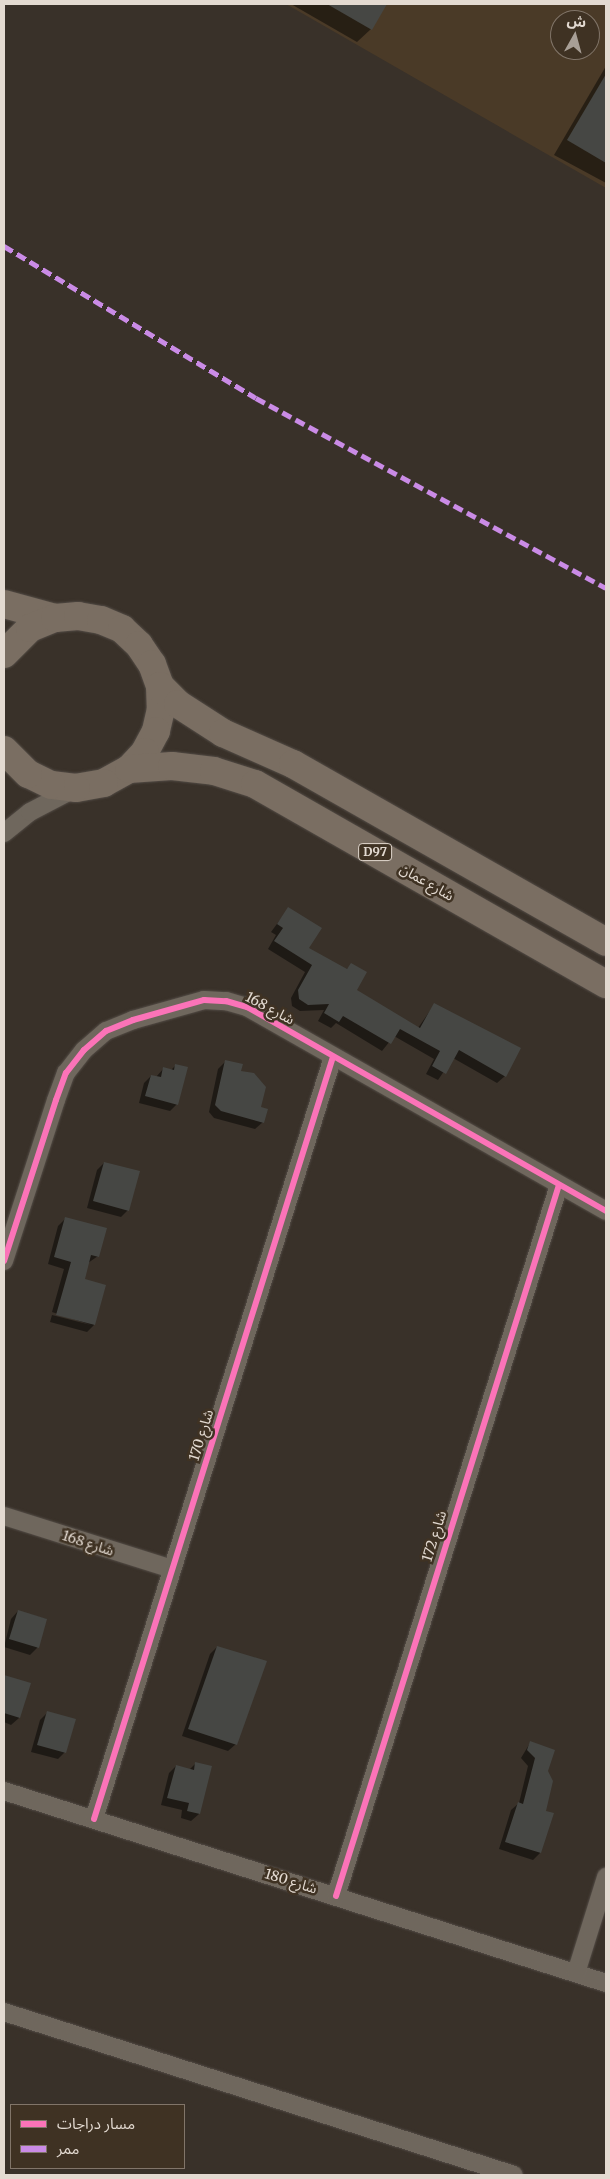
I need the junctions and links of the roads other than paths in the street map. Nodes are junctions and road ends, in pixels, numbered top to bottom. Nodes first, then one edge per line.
1 (4, 604) edge
2 (55, 618) junction
3 (4, 654) edge
4 (160, 686) junction
5 (4, 750) edge
6 (129, 769) junction
7 (76, 788) junction
8 (4, 834) edge
9 (606, 942) edge
10 (606, 984) edge
11 (333, 1057) junction
12 (559, 1185) junction
13 (606, 1211) edge
14 (4, 1261) edge
15 (4, 1516) edge
16 (172, 1569) junction
17 (4, 1791) edge
18 (94, 1819) junction
19 (606, 1877) edge
20 (336, 1896) junction
21 (576, 1973) junction
22 (606, 1983) edge
23 (4, 2012) edge
24 (514, 2175) edge

1 - 2 main road
2 - 3 main road
2 - 4 main road
4 - 6 main road
4 - 9 main road, D97
5 - 7 main road
6 - 7 main road
6 - 10 main road, شارع عمان / D97
7 - 8 street
11 - 12 street, شارع 168
11 - 14 street, شارع 168
11 - 16 street, شارع 170
12 - 13 street, شارع 168
12 - 20 street, شارع 172
15 - 16 street, شارع 168
16 - 18 street, شارع 170
17 - 18 street, شارع 180
18 - 20 street, شارع 180
19 - 21 street
20 - 21 street, شارع 180
21 - 22 street, شارع 180
23 - 24 street

